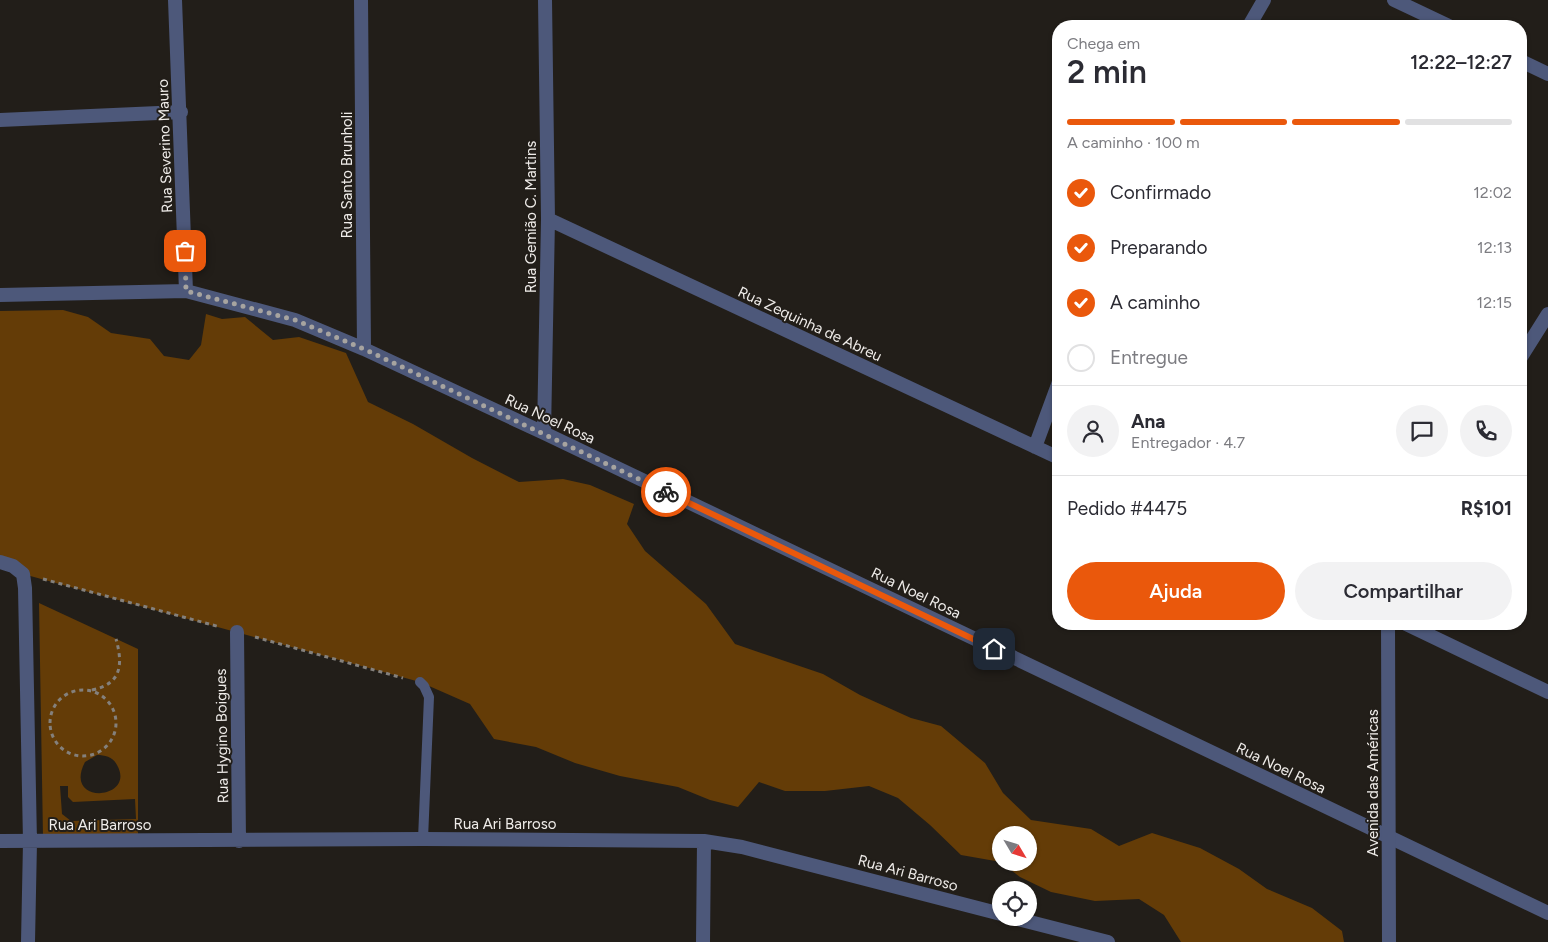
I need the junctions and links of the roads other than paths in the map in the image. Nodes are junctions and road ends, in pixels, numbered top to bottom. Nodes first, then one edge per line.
1 (176, 0) edge
2 (361, 0) edge
3 (545, 0) edge
4 (1264, 0) edge
5 (1394, 0) edge
6 (1252, 20) edge
7 (1436, 20) edge
8 (1527, 64) edge
9 (1548, 74) edge
10 (181, 112) junction
11 (0, 120) edge
12 (548, 219) junction
13 (186, 291) junction
14 (0, 295) edge
15 (1548, 314) edge
16 (1527, 347) edge
17 (364, 349) junction
18 (1052, 400) edge
19 (544, 434) junction
20 (1034, 447) junction
21 (1052, 455) edge
22 (0, 562) edge
23 (1388, 630) edge
24 (1419, 630) edge
25 (237, 632) dead end
26 (420, 682) dead end
27 (1548, 692) edge
28 (1390, 838) junction
29 (423, 839) junction
30 (239, 841) junction
31 (704, 841) junction
32 (0, 842) edge
33 (30, 842) junction
34 (992, 912) edge
35 (1548, 913) edge
36 (1037, 924) edge
37 (28, 942) edge
38 (703, 942) edge
39 (1108, 942) edge
40 (1389, 942) edge

1 - 10 street, Rua Severino Mauro
2 - 17 street, Rua Santo Brunholi
3 - 12 street, Rua Gemião C. Martins
4 - 6 street
5 - 7 street
8 - 9 street
10 - 11 street
10 - 13 street, Rua Severino Mauro
12 - 19 street, Rua Gemião C. Martins
12 - 20 street, Rua Zequinha de Abreu
13 - 14 street, Rua Noel Rosa
13 - 17 street, Rua Noel Rosa
15 - 16 street
17 - 19 street, Rua Noel Rosa
18 - 20 street
19 - 28 street, Rua Noel Rosa
20 - 21 street, Rua Zequinha de Abreu
22 - 33 street
23 - 28 street, Avenida das Américas
24 - 27 street
25 - 30 street, Rua Hygino Boigues
26 - 29 lane
28 - 35 street, Rua Noel Rosa
28 - 40 street, Avenida das Américas
29 - 30 street, Rua Ari Barroso
29 - 31 street, Rua Ari Barroso
30 - 33 street, Rua Ari Barroso
31 - 34 street, Rua Ari Barroso
31 - 38 street
32 - 33 street, Rua Ari Barroso
33 - 37 street
36 - 39 street

